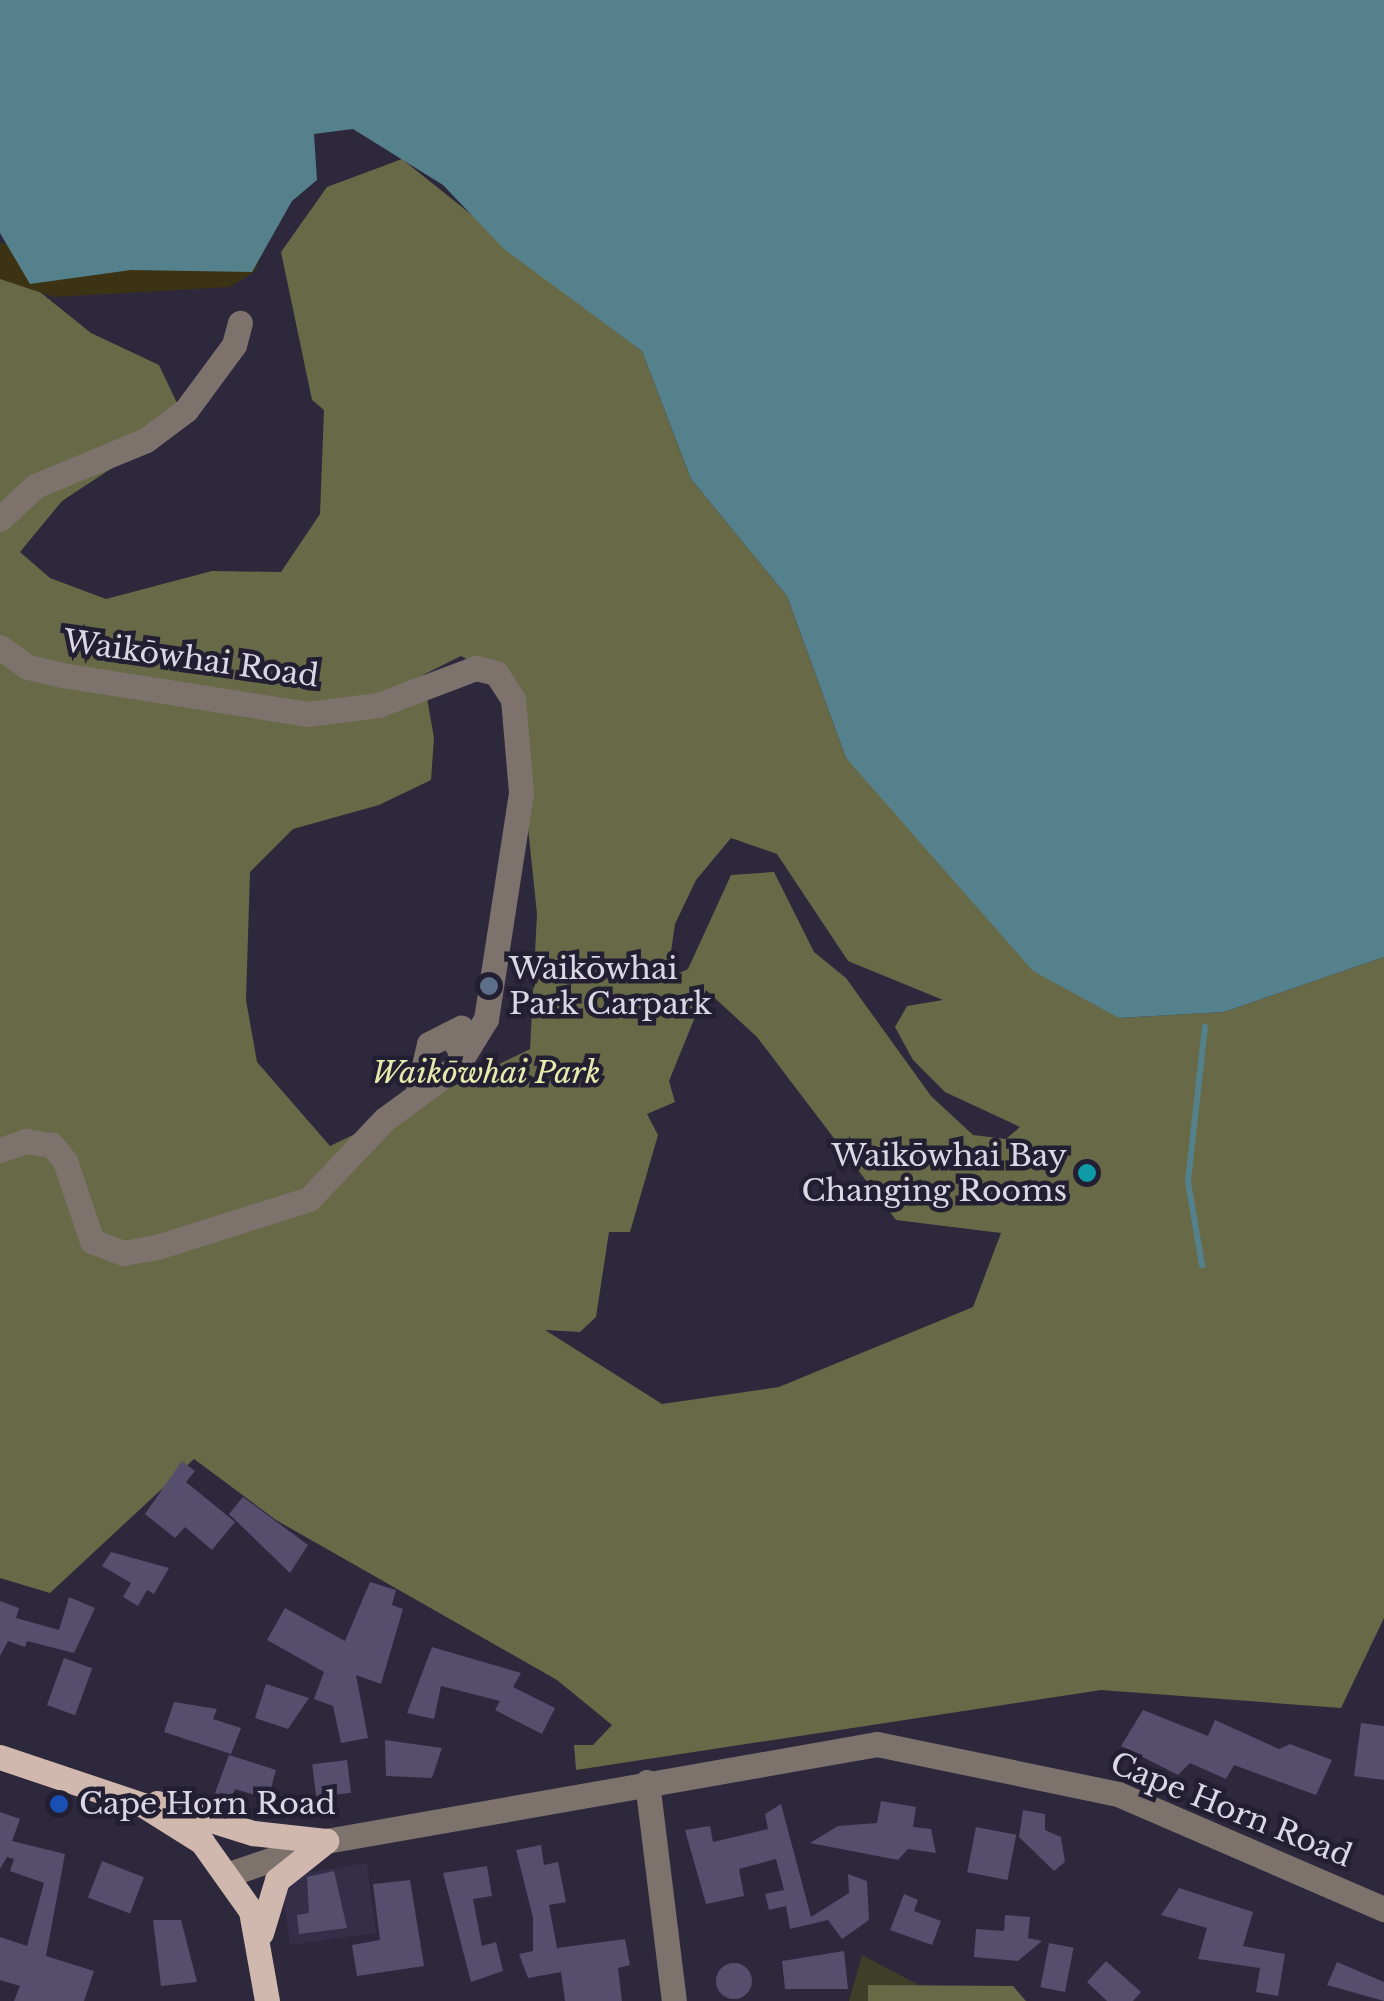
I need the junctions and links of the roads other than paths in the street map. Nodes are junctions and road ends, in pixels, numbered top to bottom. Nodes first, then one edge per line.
1 (240, 323) dead end
2 (0, 520) edge
3 (0, 647) edge
4 (486, 1019) junction
5 (449, 1034) junction
6 (462, 1058) junction
7 (418, 1091) junction
8 (0, 1150) edge
9 (0, 1757) edge
10 (647, 1782) junction
11 (120, 1796) junction
12 (326, 1841) junction
13 (229, 1874) junction
14 (1384, 1909) edge
15 (260, 1946) junction
16 (267, 2001) edge
17 (674, 2001) edge

1 - 2 street
3 - 4 street, Waikōwhai Road
4 - 5 street
4 - 6 street, Waikōwhai Road
5 - 6 street
5 - 7 street
6 - 7 street, Waikōwhai Road
7 - 8 street, Waikōwhai Road
9 - 11 main road
10 - 12 street, Cape Horn Road
10 - 14 street, Cape Horn Road
10 - 17 street
11 - 12 main road
11 - 13 main road
12 - 13 street, Cape Horn Road
12 - 15 main road
13 - 15 main road
15 - 16 main road

